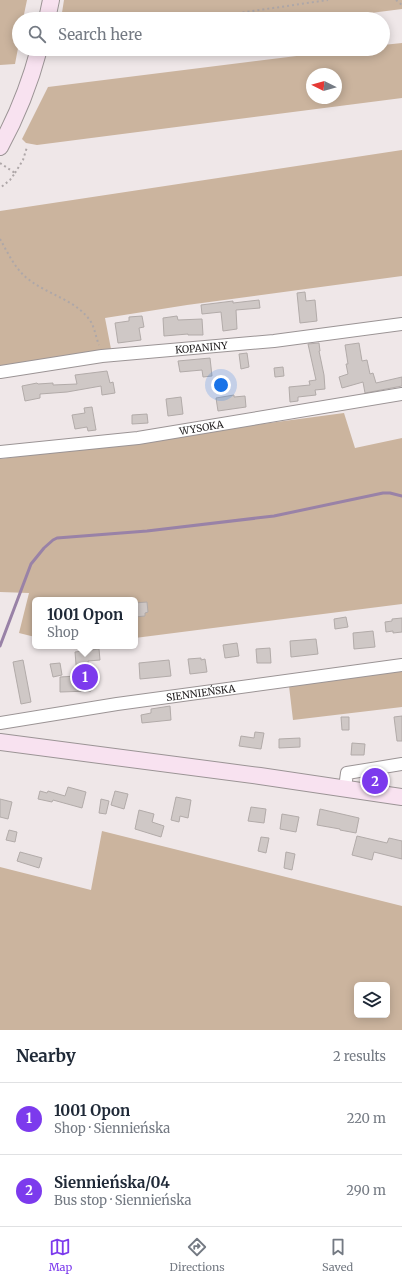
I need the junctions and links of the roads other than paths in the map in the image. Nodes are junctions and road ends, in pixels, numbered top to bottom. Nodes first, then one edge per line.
1 (51, 0) edge
2 (48, 12) edge
3 (38, 56) edge
4 (0, 147) edge
5 (402, 324) edge
6 (0, 372) edge
7 (402, 394) edge
8 (0, 452) edge
9 (402, 665) edge
10 (0, 723) edge
11 (0, 742) edge
12 (402, 764) edge
13 (345, 788) junction
14 (402, 797) edge

1 - 2 main road
3 - 4 main road
5 - 6 street, KOPANINY
7 - 8 street, WYSOKA
9 - 10 street, SIENNIEŃSKA
11 - 13 main road
12 - 13 street
13 - 14 main road

